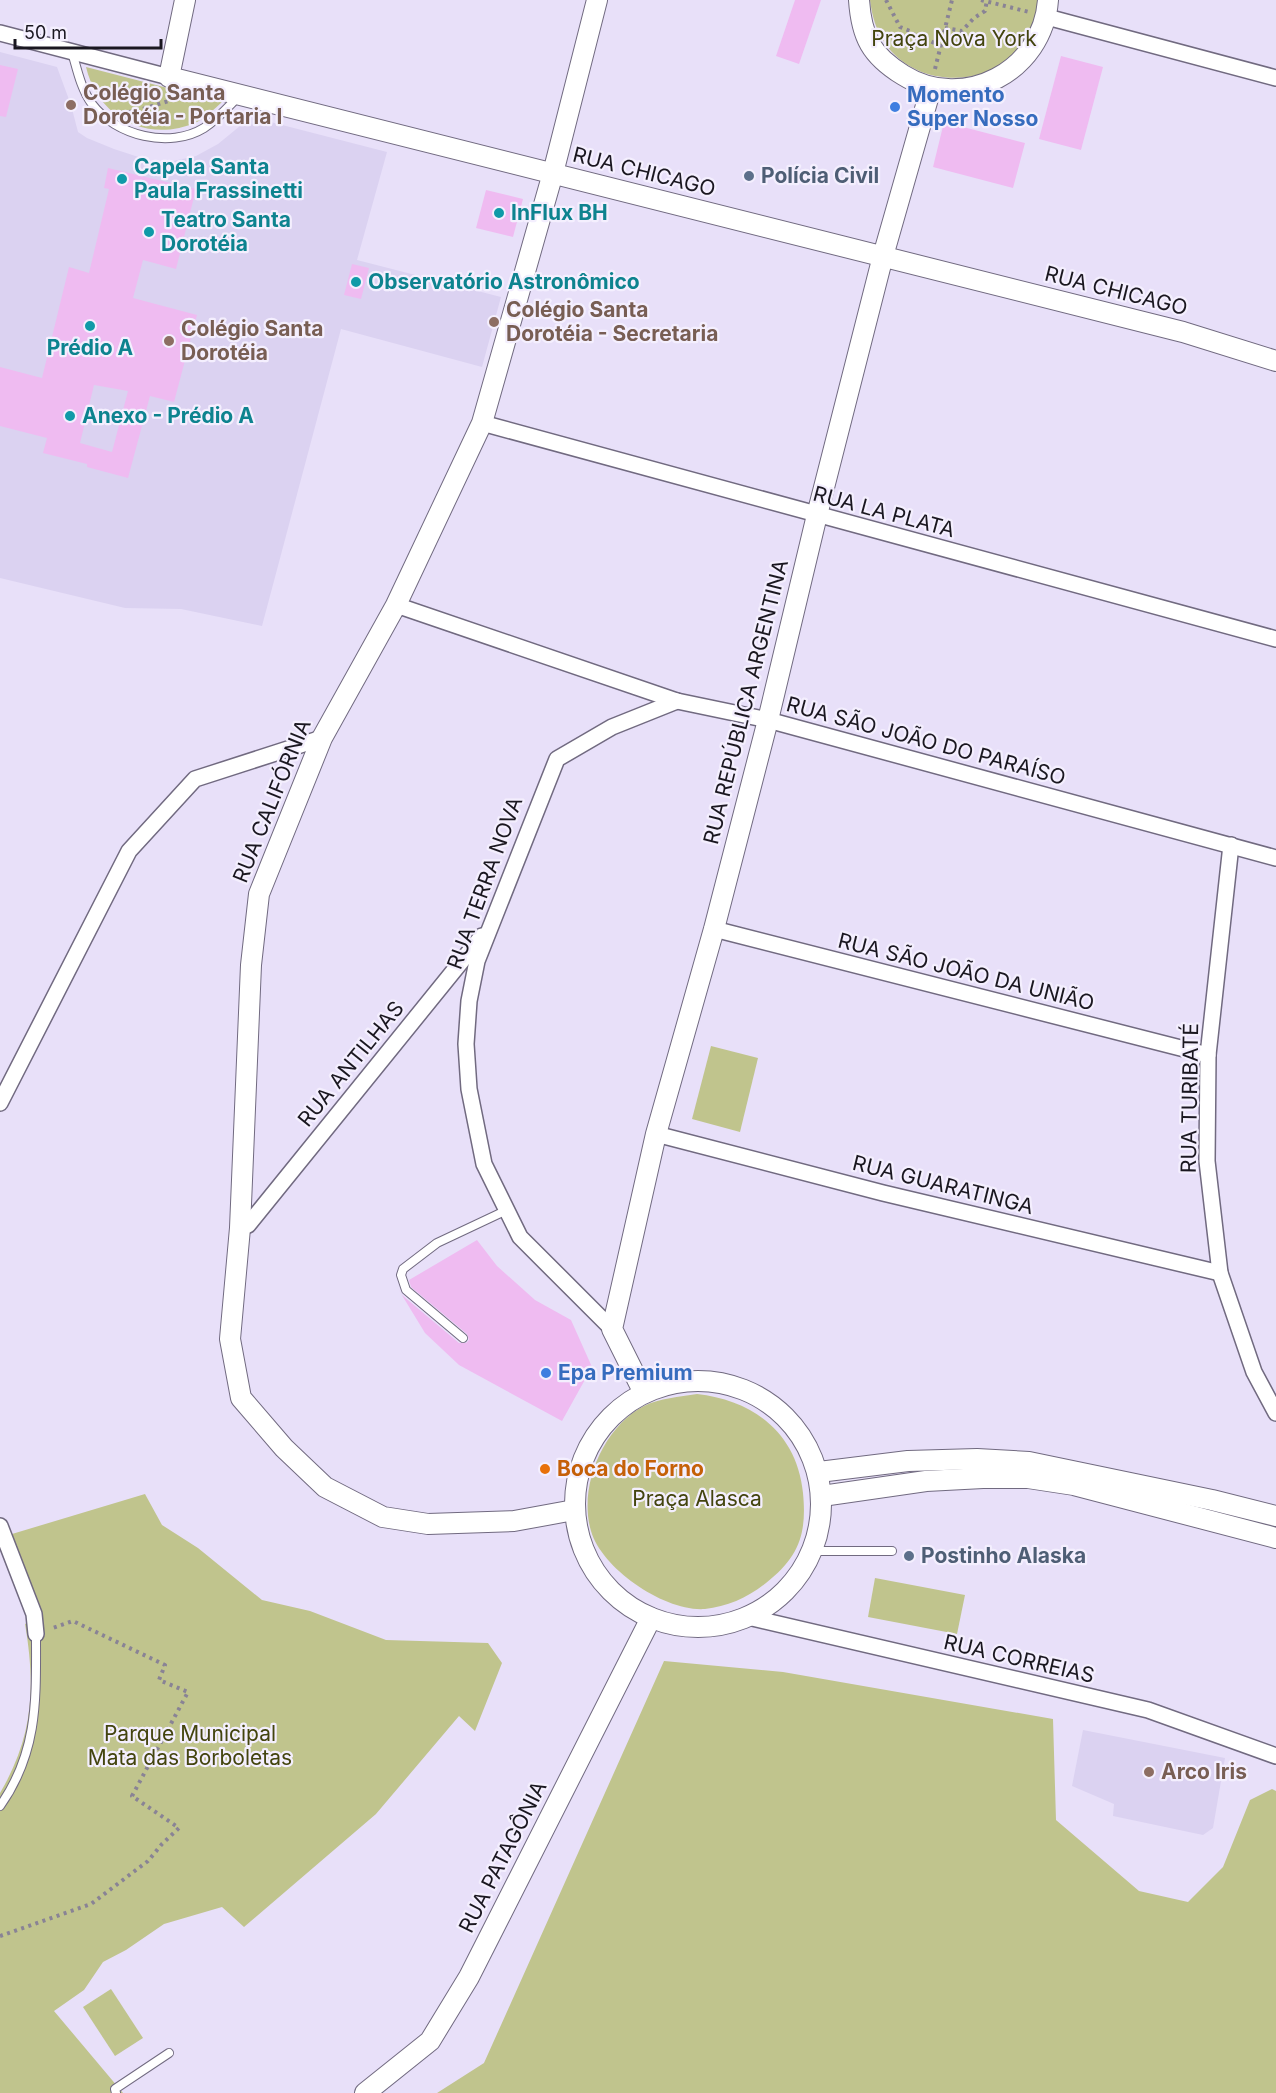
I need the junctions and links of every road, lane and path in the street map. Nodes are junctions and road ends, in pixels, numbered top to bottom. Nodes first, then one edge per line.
1 (185, 0) edge
2 (597, 0) edge
3 (859, 0) edge
4 (886, 0) edge
5 (952, 0) edge
6 (981, 0) edge
7 (987, 1) edge
8 (1037, 11) edge
9 (945, 28) junction
10 (0, 33) edge
11 (941, 46) junction
12 (72, 52) junction
13 (925, 68) dead end
14 (169, 77) junction
15 (1276, 78) edge
16 (931, 88) junction
17 (239, 95) junction
18 (177, 97) dead end
19 (116, 110) dead end
20 (121, 113) junction
21 (128, 118) dead end
22 (553, 173) junction
23 (883, 256) junction
24 (1276, 361) edge
25 (482, 423) junction
26 (817, 515) junction
27 (396, 605) junction
28 (1276, 639) edge
29 (677, 702) junction
30 (768, 720) junction
31 (322, 738) junction
32 (1231, 845) junction
33 (1276, 858) edge
34 (493, 922) junction
35 (714, 929) junction
36 (1208, 1055) junction
37 (0, 1103) edge
38 (656, 1134) junction
39 (507, 1210) junction
40 (240, 1228) junction
41 (1220, 1274) junction
42 (612, 1329) junction
43 (463, 1338) dead end
44 (644, 1393) junction
45 (1276, 1413) edge
46 (819, 1472) junction
47 (822, 1496) junction
48 (574, 1510) junction
49 (1276, 1516) edge
50 (0, 1526) edge
51 (1276, 1538) edge
52 (814, 1551) junction
53 (892, 1551) dead end
54 (748, 1617) junction
55 (651, 1618) junction
56 (36, 1634) junction
57 (1276, 1756) edge
58 (0, 1806) edge
59 (0, 1936) edge
60 (168, 2053) dead end
61 (116, 2093) edge
62 (365, 2093) edge

1 - 14 street
2 - 22 street, RUA CALIFÓRNIA
3 - 16 street
4 - 11 path
5 - 9 path
6 - 7 path
7 - 8 path
7 - 9 path
8 - 15 street
8 - 16 street
9 - 11 path
10 - 12 street, RUA CHICAGO
11 - 13 path
12 - 14 street, RUA CHICAGO
12 - 17 lane
14 - 17 street, RUA CHICAGO
16 - 23 street, RUA REPÚBLICA ARGENTINA
17 - 22 street, RUA CHICAGO
18 - 20 path
19 - 20 path
20 - 21 path
22 - 23 street, RUA CHICAGO
22 - 25 street, RUA CALIFÓRNIA
23 - 24 street, RUA CHICAGO
23 - 26 street, RUA REPÚBLICA ARGENTINA
25 - 26 street, RUA LA PLATA
25 - 27 street, RUA CALIFÓRNIA
26 - 28 street, RUA LA PLATA
26 - 30 street, RUA REPÚBLICA ARGENTINA
27 - 29 street, RUA SÃO JOÃO DO PARAÍSO
27 - 31 street, RUA CALIFÓRNIA
29 - 30 street, RUA SÃO JOÃO DO PARAÍSO
29 - 34 street, RUA TERRA NOVA
30 - 32 street, RUA SÃO JOÃO DO PARAÍSO
30 - 35 street, RUA REPÚBLICA ARGENTINA
31 - 37 street
31 - 40 street, RUA CALIFÓRNIA
32 - 33 street, RUA SÃO JOÃO DO PARAÍSO
32 - 36 street, RUA TURIBATÉ
34 - 39 street, RUA TERRA NOVA
34 - 40 street, RUA ANTILHAS
35 - 36 street, RUA SÃO JOÃO DA UNIÃO
35 - 38 street, RUA REPÚBLICA ARGENTINA
36 - 41 street, RUA TURIBATÉ
38 - 41 street, RUA GUARATINGA
38 - 42 street, RUA REPÚBLICA ARGENTINA
39 - 42 street, RUA TERRA NOVA
39 - 43 lane
40 - 48 street, RUA CALIFÓRNIA
41 - 45 street, RUA TURIBATÉ
42 - 44 street, RUA TERRA NOVA
44 - 46 street
44 - 48 street
46 - 47 street
46 - 49 street
47 - 51 street
47 - 52 street
48 - 55 street
50 - 56 street
52 - 53 lane
52 - 54 street
54 - 55 street
54 - 57 street, RUA CORREIAS
55 - 62 street, RUA PATAGÔNIA
56 - 58 lane
56 - 59 path
60 - 61 lane

